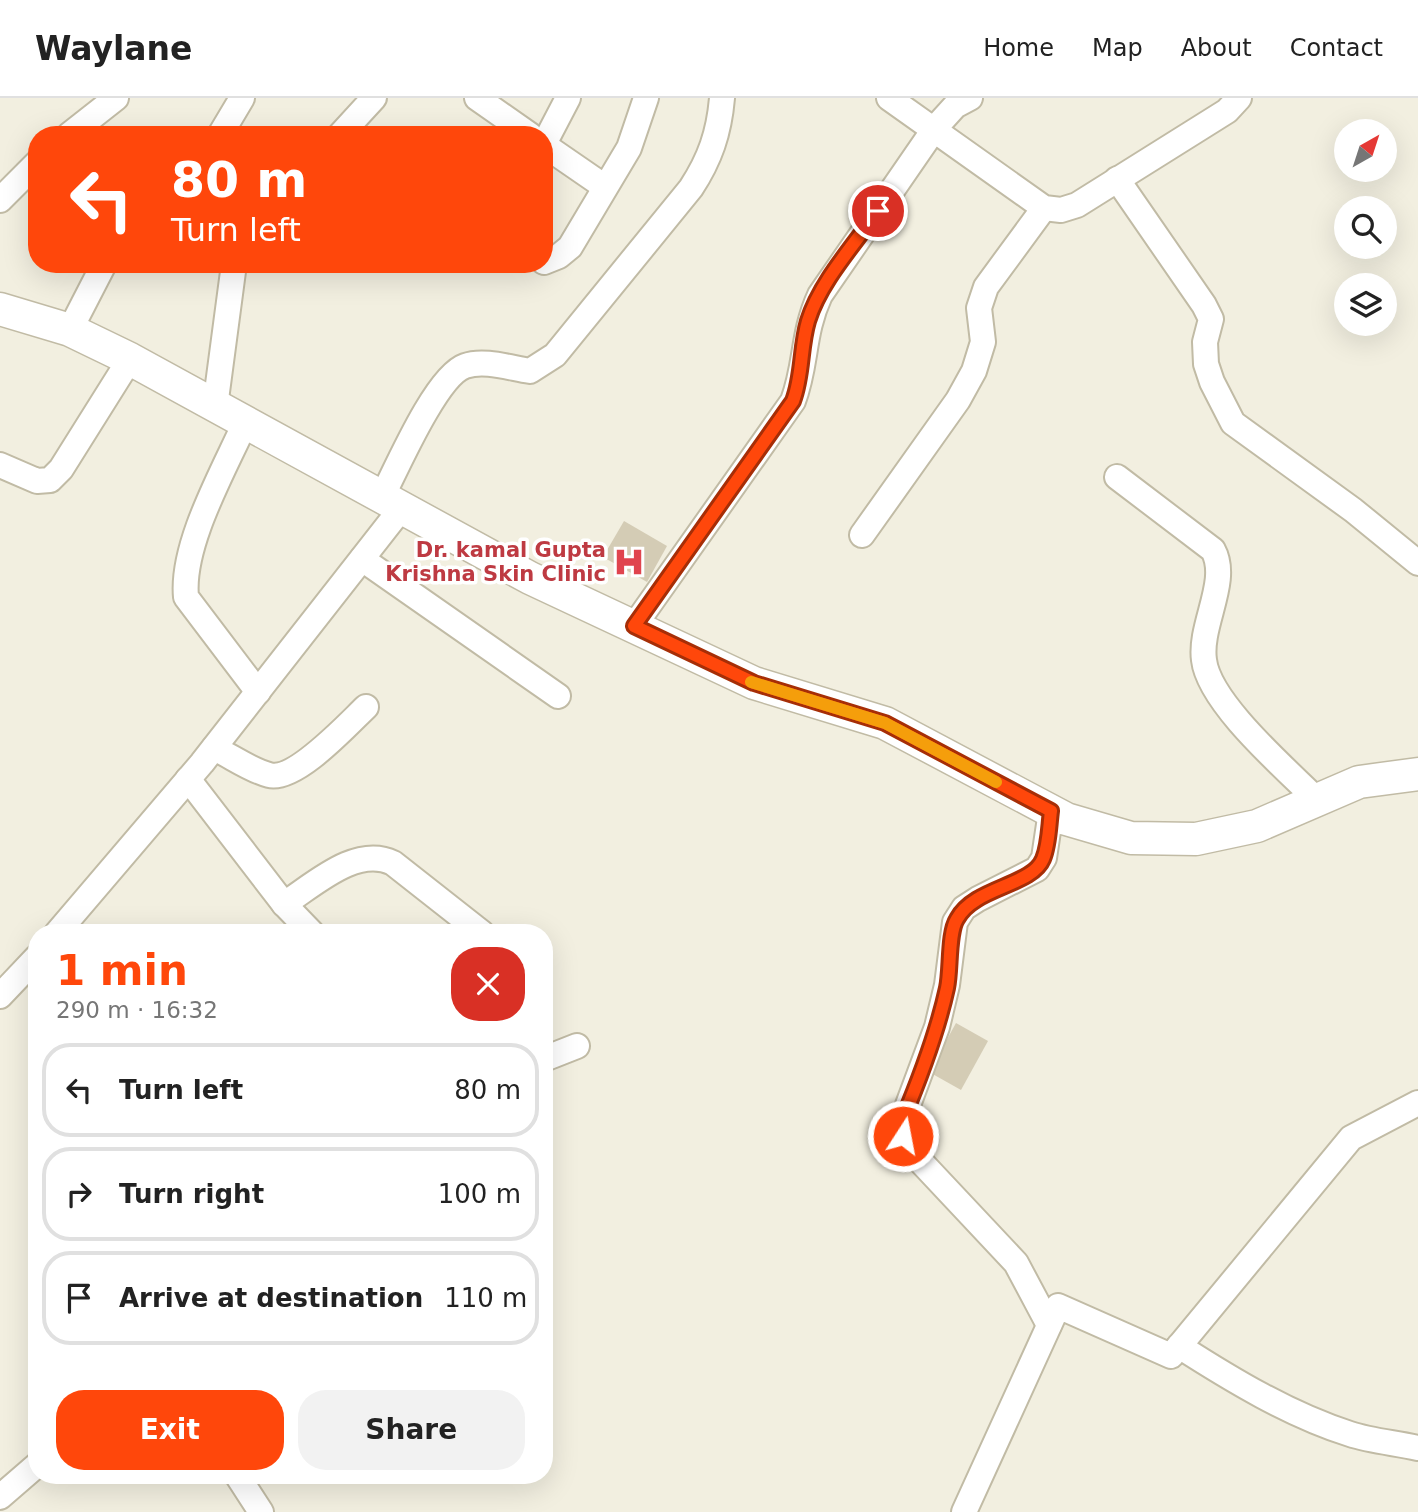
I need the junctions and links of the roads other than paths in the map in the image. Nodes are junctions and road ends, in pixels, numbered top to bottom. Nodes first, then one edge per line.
1 (116, 98) edge
2 (242, 98) edge
3 (374, 98) edge
4 (477, 98) edge
5 (568, 98) edge
6 (646, 98) edge
7 (722, 98) edge
8 (889, 98) edge
9 (970, 98) edge
10 (1239, 98) edge
11 (80, 126) edge
12 (225, 126) edge
13 (348, 126) edge
14 (517, 126) edge
15 (553, 127) edge
16 (935, 128) junction
17 (553, 150) edge
18 (28, 172) edge
19 (1117, 179) junction
20 (606, 187) junction
21 (0, 200) edge
22 (1044, 208) junction
23 (553, 258) edge
24 (99, 273) edge
25 (233, 273) edge
26 (0, 309) edge
27 (70, 330) junction
28 (130, 359) junction
29 (215, 407) junction
30 (245, 423) junction
31 (0, 465) edge
32 (1117, 477) dead end
33 (391, 504) junction
34 (862, 535) dead end
35 (362, 559) junction
36 (1418, 563) edge
37 (634, 626) junction
38 (258, 691) junction
39 (558, 696) dead end
40 (366, 707) dead end
41 (214, 748) junction
42 (1418, 774) edge
43 (188, 779) junction
44 (1317, 800) junction
45 (1051, 811) junction
46 (284, 904) junction
47 (65, 924) edge
48 (303, 924) edge
49 (471, 924) edge
50 (28, 966) edge
51 (0, 996) edge
52 (577, 1046) dead end
53 (553, 1055) edge
54 (1418, 1104) edge
55 (1049, 1325) junction
56 (1179, 1346) junction
57 (1418, 1448) edge
58 (28, 1473) edge
59 (243, 1484) edge
60 (0, 1497) edge
61 (261, 1512) edge
62 (964, 1512) edge

1 - 11 street
2 - 12 street
3 - 13 street
4 - 14 street
5 - 15 street
6 - 20 street
7 - 33 street
8 - 16 street
9 - 16 street
10 - 19 street
16 - 22 street
16 - 37 street
17 - 20 street
18 - 21 street
19 - 22 street
19 - 36 street
20 - 23 street
22 - 34 street
24 - 27 street
25 - 29 street
26 - 27 street
27 - 28 street
28 - 29 street
28 - 31 street
29 - 30 street
30 - 33 street
30 - 38 street
32 - 44 street
33 - 35 street
33 - 37 street
35 - 38 street
35 - 39 street
37 - 45 street
38 - 41 street
40 - 41 street
41 - 43 street
42 - 44 street
43 - 46 street
43 - 47 street
44 - 45 street
45 - 55 street
46 - 48 street
46 - 49 street
50 - 51 street
52 - 53 street
54 - 56 street
55 - 56 street
55 - 62 street
56 - 57 street
58 - 60 street
59 - 61 street

